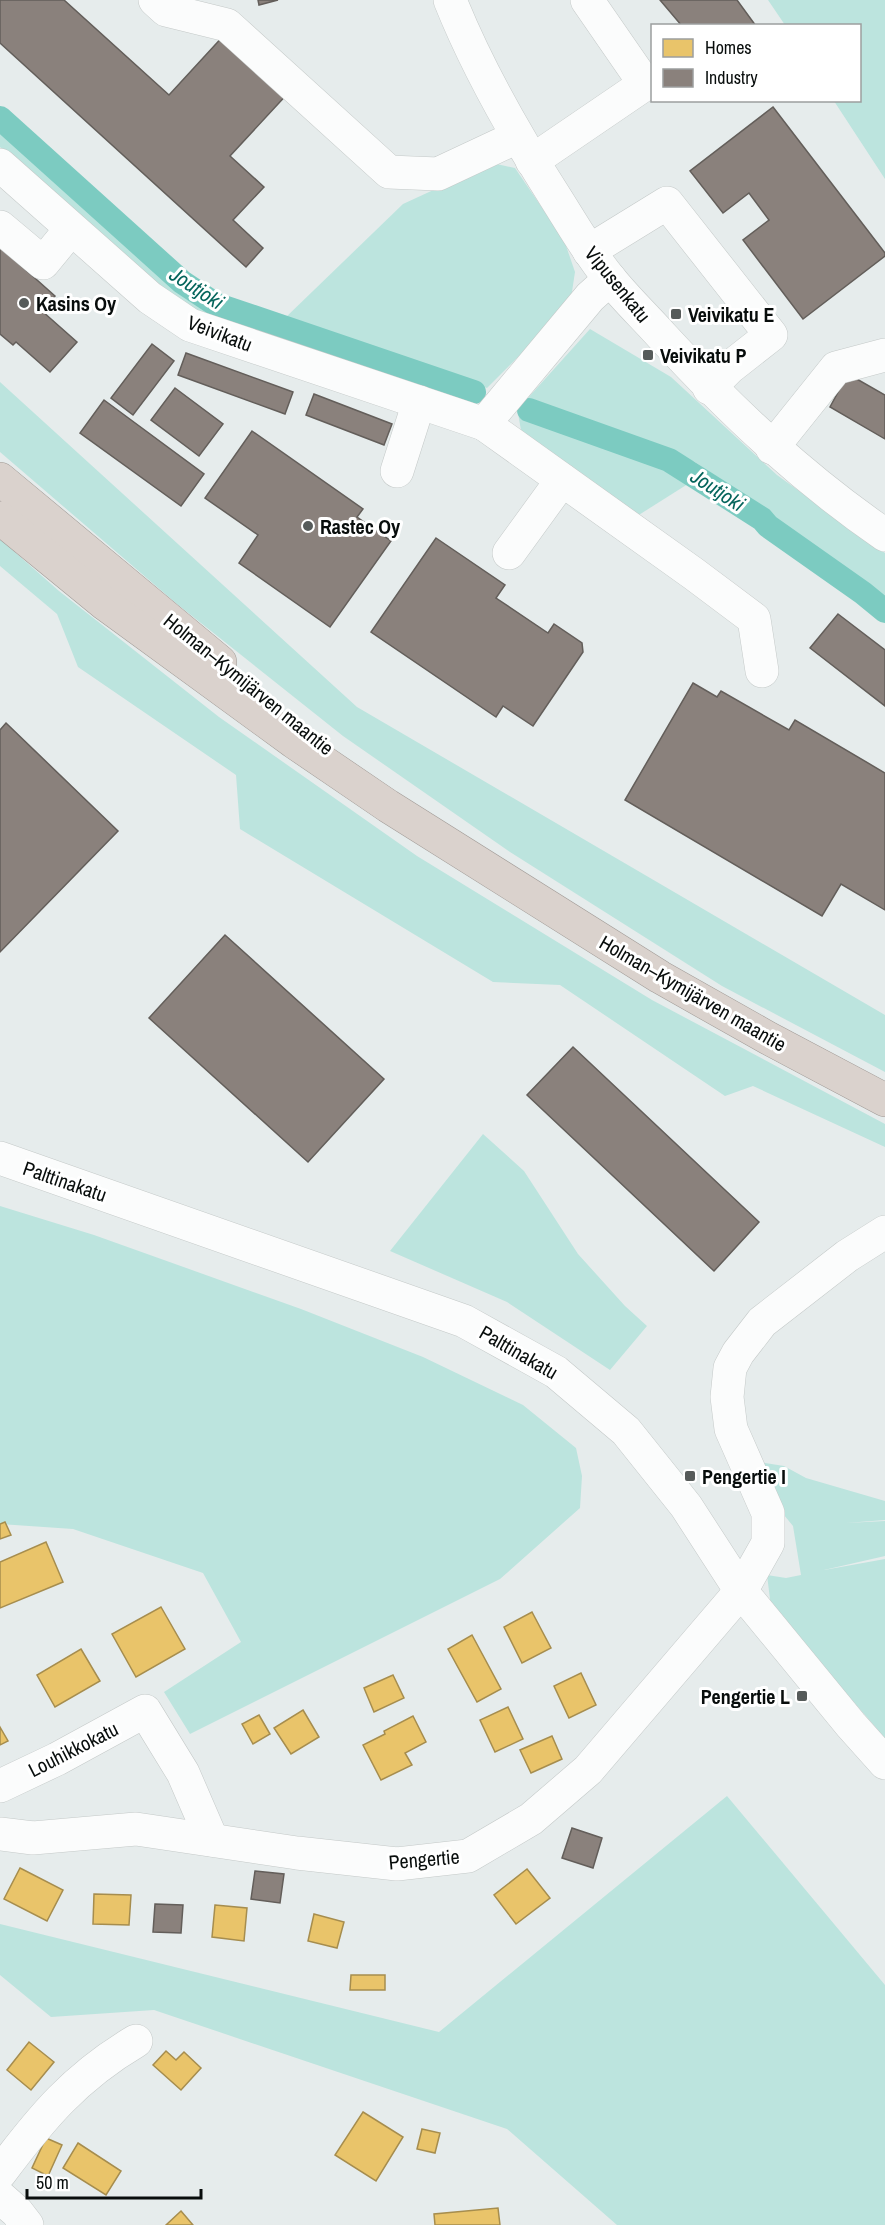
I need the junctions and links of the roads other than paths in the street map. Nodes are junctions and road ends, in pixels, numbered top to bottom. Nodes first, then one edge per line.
1 (155, 0) edge
2 (450, 0) edge
3 (587, 0) edge
4 (525, 149) junction
5 (0, 165) edge
6 (0, 227) edge
7 (71, 229) junction
8 (589, 251) junction
9 (610, 279) junction
10 (885, 355) edge
11 (710, 388) junction
12 (419, 402) junction
13 (484, 424) junction
14 (772, 447) junction
15 (397, 471) dead end
16 (0, 479) edge
17 (562, 480) junction
18 (0, 518) edge
19 (885, 534) edge
20 (509, 553) dead end
21 (762, 671) dead end
22 (505, 880) junction
23 (885, 1100) edge
24 (0, 1158) edge
25 (885, 1232) edge
26 (741, 1591) junction
27 (885, 1763) edge
28 (0, 1786) edge
29 (0, 1834) edge
30 (212, 1840) junction
31 (136, 2041) dead end
32 (0, 2173) edge
33 (0, 2197) edge
34 (27, 2225) edge

1 - 4 street
2 - 4 street, Vipusenkatu
3 - 4 street
4 - 8 street, Vipusenkatu
5 - 7 street, Veivikatu
6 - 7 street
7 - 12 street, Veivikatu
8 - 9 street, Vipusenkatu
8 - 11 street
9 - 11 street, Vipusenkatu
9 - 13 street
10 - 14 street
11 - 14 street, Vipusenkatu
12 - 13 street, Veivikatu
12 - 15 street
13 - 17 street, Veivikatu
14 - 19 street, Vipusenkatu
16 - 22 highway, Holman–Kymijärven maantie
17 - 20 street
17 - 21 street, Veivikatu
18 - 22 highway, Holman–Kymijärven maantie
22 - 23 highway, Holman–Kymijärven maantie
24 - 26 street, Palttinakatu
25 - 26 street, Pengertie
26 - 27 street, Palttinakatu
26 - 30 street, Pengertie
28 - 30 street, Louhikkokatu
29 - 30 street, Pengertie
31 - 32 street
33 - 34 street

